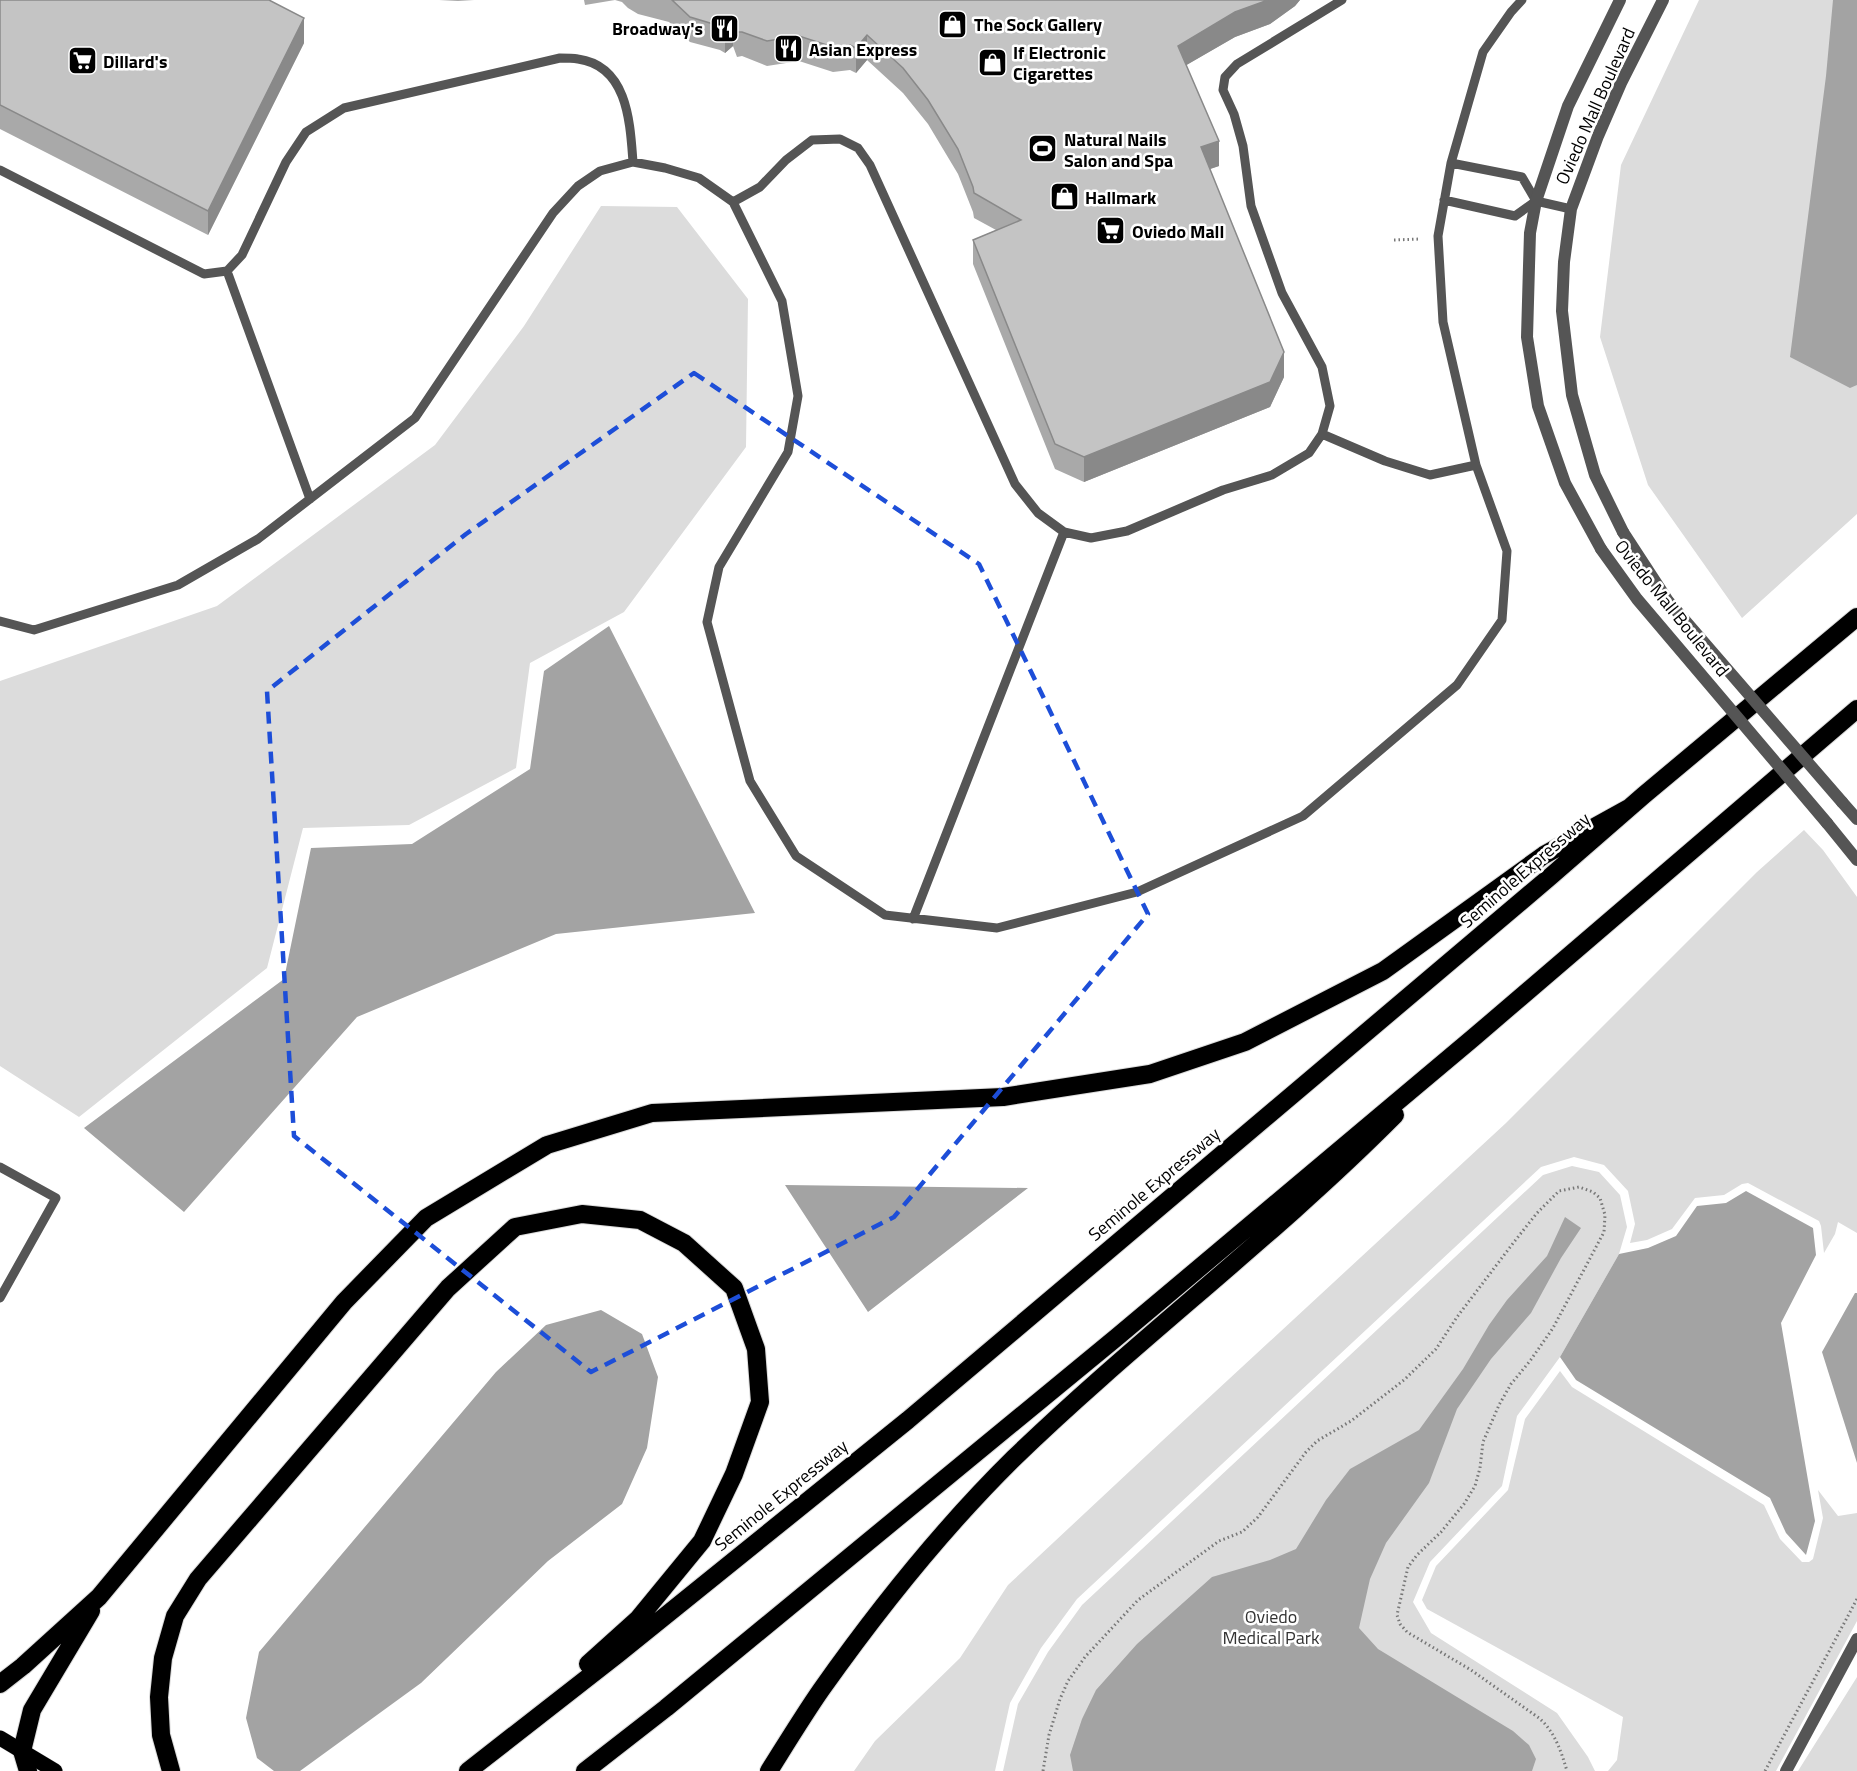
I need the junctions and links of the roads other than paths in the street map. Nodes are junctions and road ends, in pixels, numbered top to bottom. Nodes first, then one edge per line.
1 (1342, 0) edge
2 (1522, 0) edge
3 (1620, 0) edge
4 (1663, 0) edge
5 (633, 162) junction
6 (1452, 162) junction
7 (0, 170) edge
8 (1444, 200) junction
9 (1536, 201) junction
10 (733, 202) junction
11 (1571, 209) junction
12 (227, 271) junction
13 (1322, 434) junction
14 (1476, 465) junction
15 (310, 499) junction
16 (1064, 532) junction
17 (1857, 617) edge
18 (0, 621) edge
19 (1857, 709) edge
20 (1629, 808) junction
21 (1857, 819) edge
22 (1857, 860) edge
23 (913, 918) junction
24 (1473, 1038) junction
25 (0, 1167) edge
26 (0, 1298) edge
27 (99, 1597) junction
28 (1857, 1639) edge
29 (0, 1684) edge
30 (0, 1738) edge
31 (22, 1751) junction
32 (28, 1771) edge
33 (55, 1771) edge
34 (171, 1771) edge
35 (468, 1771) edge
36 (585, 1771) edge
37 (769, 1771) edge
38 (1785, 1771) edge

1 - 13 lane
2 - 6 lane
3 - 9 street, Oviedo Mall Boulevard
4 - 11 street, Oviedo Mall Boulevard
5 - 10 lane
5 - 12 lane
5 - 15 lane
6 - 8 lane
6 - 9 lane
7 - 12 lane
8 - 9 lane
8 - 14 lane
9 - 11 lane
9 - 22 street, Oviedo Mall Boulevard, bridge
10 - 16 lane
10 - 23 lane
11 - 21 street, Oviedo Mall Boulevard, bridge
12 - 15 lane
13 - 14 lane
13 - 16 lane
14 - 23 lane
15 - 18 lane
16 - 23 lane
17 - 20 highway, Seminole Expressway
19 - 24 highway
20 - 27 highway
20 - 35 highway, Seminole Expressway
24 - 36 highway
24 - 37 highway
25 - 26 lane
27 - 29 highway
27 - 31 highway
28 - 38 street
30 - 31 main road
31 - 32 highway
31 - 33 main road
34 - 35 highway

